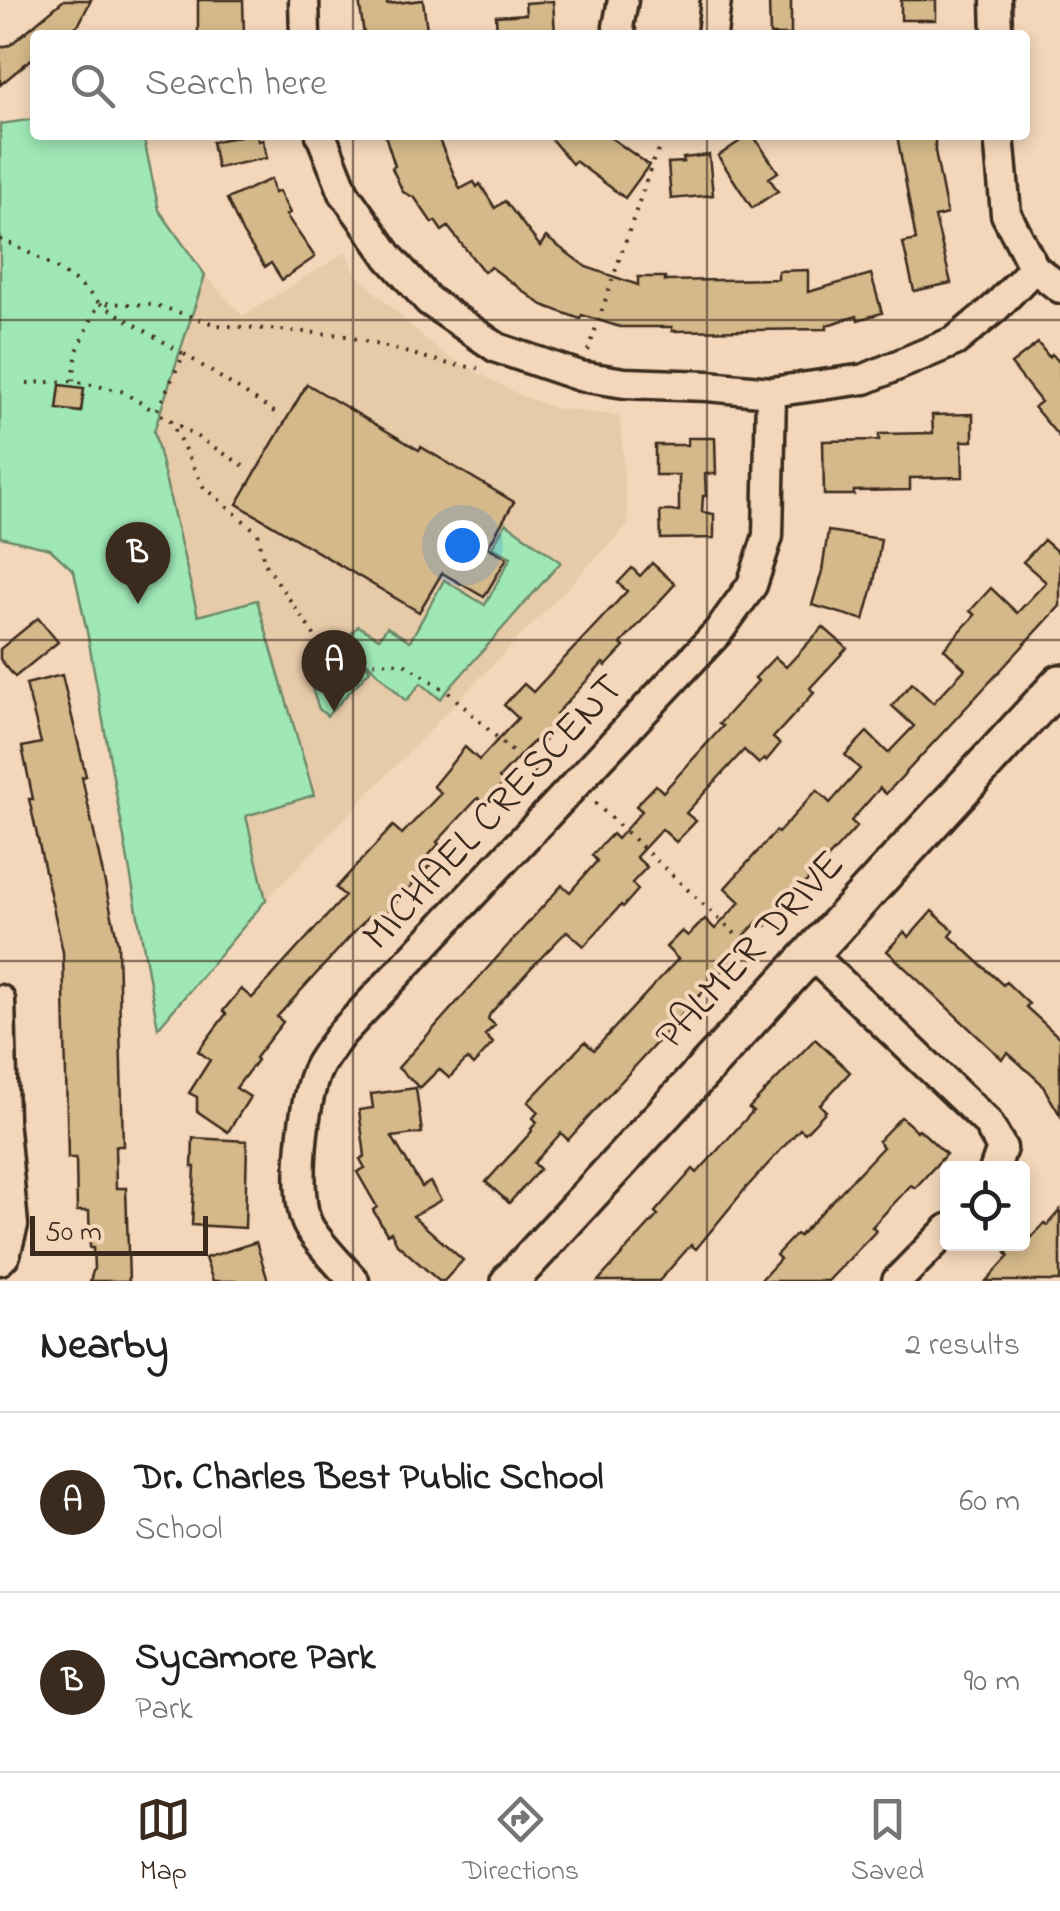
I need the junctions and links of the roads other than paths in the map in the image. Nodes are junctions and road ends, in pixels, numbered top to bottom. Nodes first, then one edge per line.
1 (304, 0) edge
2 (623, 0) edge
3 (716, 0) edge
4 (996, 0) edge
5 (304, 30) edge
6 (619, 30) edge
7 (713, 30) edge
8 (998, 30) edge
9 (323, 140) edge
10 (999, 140) edge
11 (1034, 268) junction
12 (1060, 288) edge
13 (771, 392) junction
14 (1060, 683) edge
15 (810, 953) junction
16 (0, 1000) edge
17 (998, 1161) edge
18 (940, 1238) edge
19 (0, 1260) edge
20 (354, 1281) edge
21 (510, 1281) edge
22 (897, 1281) edge

1 - 5 street
2 - 6 street
3 - 7 street
4 - 8 street
9 - 13 street
10 - 11 street
11 - 12 street
11 - 13 street
13 - 20 street, MICHAEL CRESCENT
14 - 15 street, PALMER DRIVE
15 - 17 street
15 - 21 street, PALMER DRIVE
16 - 19 street
18 - 22 street

